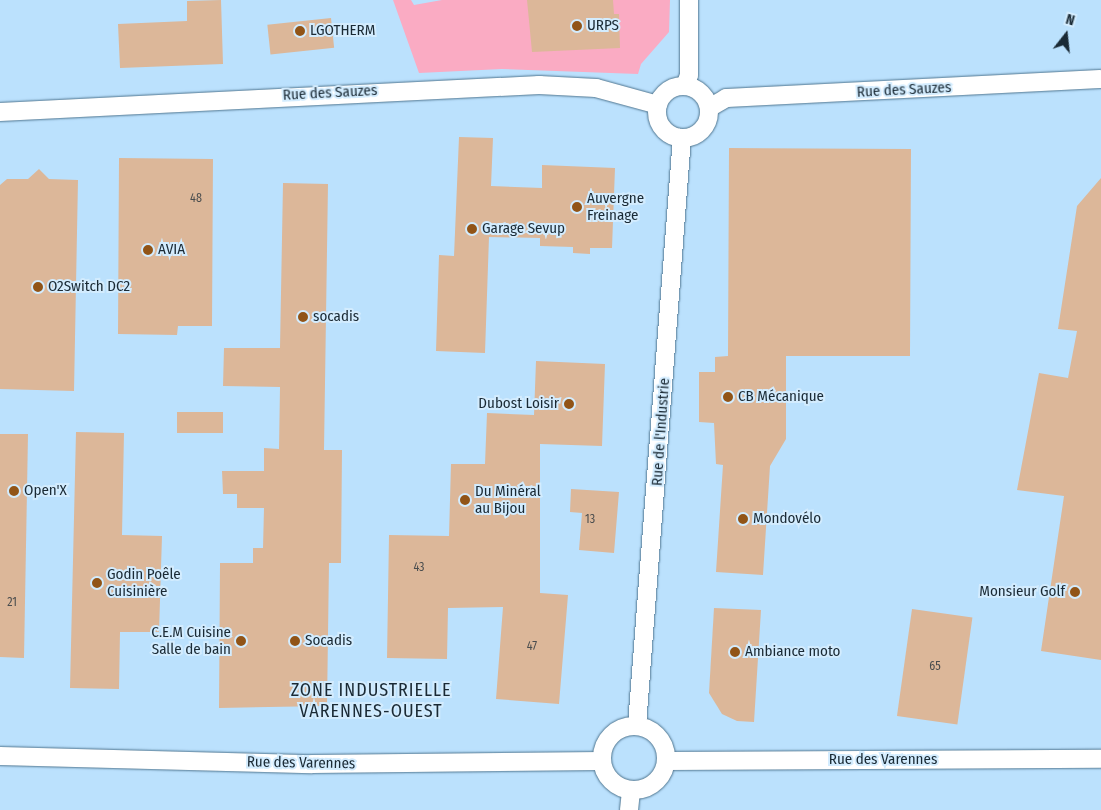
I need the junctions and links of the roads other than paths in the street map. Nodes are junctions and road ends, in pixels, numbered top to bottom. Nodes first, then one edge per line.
1 (689, 0) edge
2 (1101, 79) edge
3 (685, 86) junction
4 (658, 105) junction
5 (709, 108) junction
6 (0, 112) edge
7 (682, 138) junction
8 (637, 725) junction
9 (0, 756) edge
10 (1101, 759) edge
11 (602, 761) junction
12 (666, 761) junction
13 (631, 790) junction
14 (628, 810) edge

1 - 3 street
2 - 5 street, Rue des Sauzes
3 - 4 street
3 - 5 street
4 - 6 street, Rue des Sauzes
4 - 7 street
5 - 7 street
7 - 8 street, Rue de l'Industrie
8 - 11 street
8 - 12 street
9 - 11 street, Rue des Varennes
10 - 12 street, Rue des Varennes
11 - 13 street
12 - 13 street
13 - 14 street

